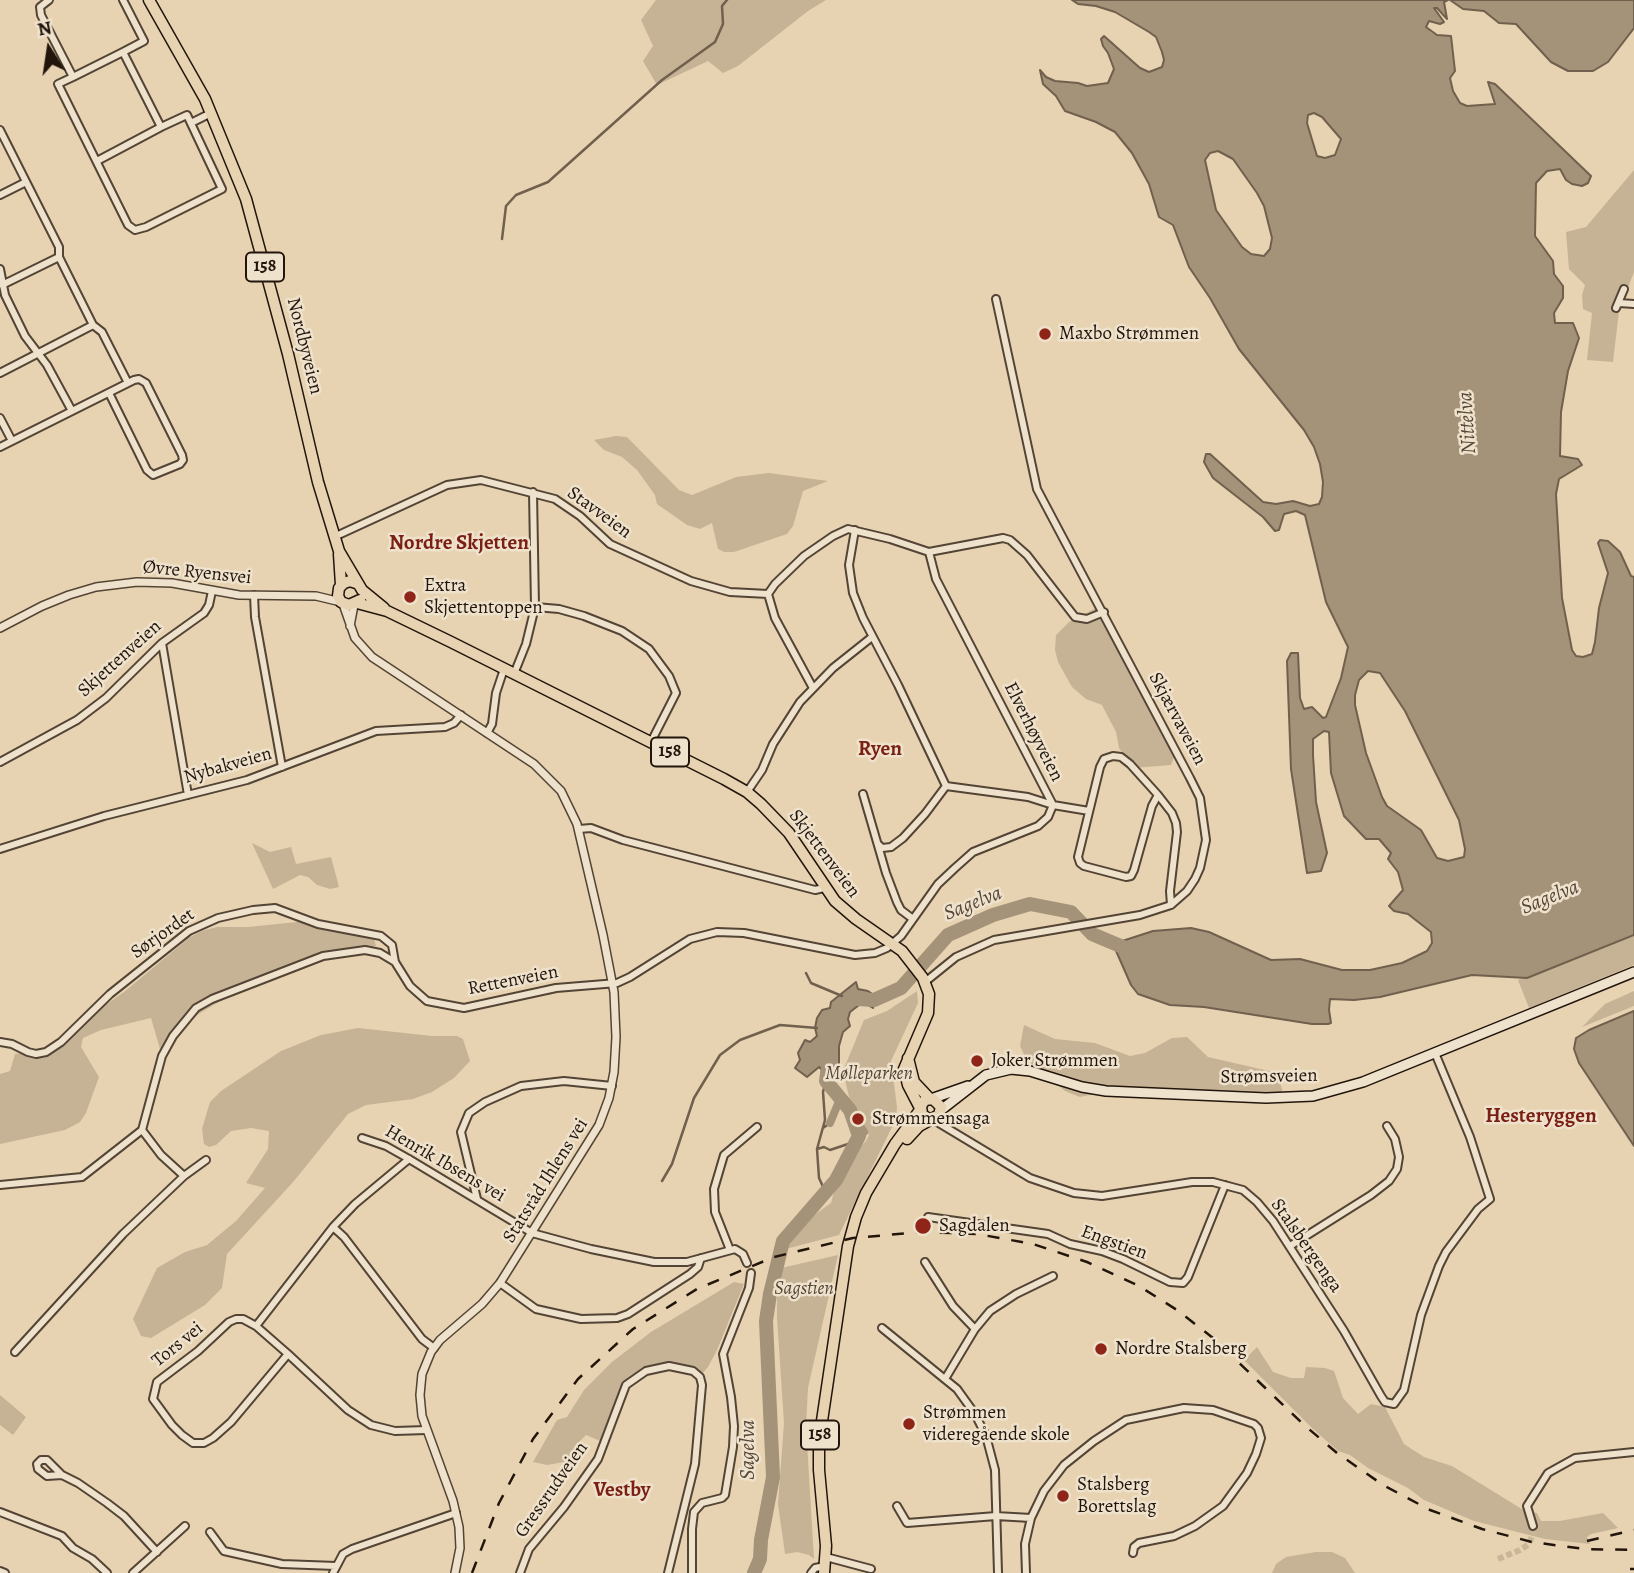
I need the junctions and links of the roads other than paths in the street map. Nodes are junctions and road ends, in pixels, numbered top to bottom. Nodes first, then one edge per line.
1 (50, 0) edge
2 (123, 0) edge
3 (149, 0) edge
4 (123, 52) junction
5 (73, 77) junction
6 (211, 113) junction
7 (191, 123) junction
8 (162, 127) junction
9 (0, 130) edge
10 (97, 161) junction
11 (26, 182) junction
12 (0, 195) edge
13 (59, 257) junction
14 (0, 269) edge
15 (2, 285) edge
16 (1624, 289) dead end
17 (996, 299) dead end
18 (1634, 304) edge
19 (93, 325) junction
20 (38, 353) junction
21 (0, 373) edge
22 (128, 383) junction
23 (109, 393) junction
24 (72, 411) junction
25 (0, 418) edge
26 (12, 441) junction
27 (0, 447) edge
28 (533, 492) junction
29 (855, 530) junction
30 (334, 537) junction
31 (339, 551) junction
32 (929, 552) junction
33 (359, 586) junction
34 (340, 587) junction
35 (212, 591) junction
36 (768, 594) junction
37 (254, 595) junction
38 (316, 596) junction
39 (349, 603) junction
40 (536, 607) junction
41 (387, 611) junction
42 (1104, 612) junction
43 (0, 628) edge
44 (872, 637) junction
45 (162, 643) junction
46 (509, 671) junction
47 (813, 688) junction
48 (461, 715) junction
49 (487, 733) junction
50 (651, 743) junction
51 (0, 762) edge
52 (282, 767) junction
53 (946, 786) junction
54 (747, 792) junction
55 (188, 794) junction
56 (863, 794) dead end
57 (1158, 795) junction
58 (1053, 805) junction
59 (1089, 811) junction
60 (579, 829) junction
61 (878, 844) junction
62 (0, 849) edge
63 (824, 888) junction
64 (1171, 905) junction
65 (913, 919) junction
66 (892, 943) junction
67 (395, 962) junction
68 (1634, 972) edge
69 (923, 978) junction
70 (612, 984) junction
71 (0, 1042) edge
72 (1435, 1053) junction
73 (908, 1058) junction
74 (972, 1085) junction
75 (612, 1086) junction
76 (930, 1099) junction
77 (920, 1109) junction
78 (935, 1115) junction
79 (1387, 1126) dead end
80 (757, 1127) dead end
81 (142, 1130) junction
82 (362, 1138) dead end
83 (409, 1159) junction
84 (206, 1160) dead end
85 (888, 1160) junction
86 (184, 1176) junction
87 (0, 1185) edge
88 (1225, 1185) junction
89 (477, 1199) junction
90 (928, 1217) dead end
91 (333, 1227) junction
92 (532, 1233) junction
93 (1290, 1245) junction
94 (730, 1250) junction
95 (701, 1258) junction
96 (925, 1262) dead end
97 (747, 1263) dead end
98 (751, 1273) dead end
99 (1053, 1276) dead end
100 (499, 1283) junction
101 (256, 1326) junction
102 (882, 1328) dead end
103 (975, 1329) junction
104 (434, 1348) junction
105 (15, 1352) dead end
106 (288, 1354) junction
107 (945, 1379) junction
108 (426, 1430) junction
109 (1634, 1452) edge
110 (62, 1475) dead end
111 (897, 1506) dead end
112 (0, 1512) edge
113 (456, 1513) junction
114 (996, 1516) junction
115 (1031, 1518) junction
116 (1533, 1525) tunnel mouth
117 (185, 1526) dead end
118 (210, 1532) dead end
119 (157, 1552) junction
120 (1133, 1553) dead end
121 (825, 1565) edge
122 (335, 1569) edge
123 (871, 1569) dead end
124 (0, 1571) edge
125 (5, 1573) edge
126 (107, 1573) edge
127 (133, 1573) edge
128 (455, 1573) edge
129 (520, 1573) edge
130 (668, 1573) edge
131 (692, 1573) edge
132 (811, 1573) edge
133 (998, 1573) edge
134 (1026, 1573) edge

1 - 5 street
2 - 4 street
3 - 6 main road, Nordbyveien / 158
4 - 5 street
4 - 8 street
5 - 10 street
6 - 7 street
6 - 30 main road, Nordbyveien / 158
7 - 8 street
7 - 10 street
8 - 10 street
9 - 11 street
11 - 12 street
11 - 13 street
13 - 15 street
13 - 19 street
14 - 15 street
15 - 20 street
16 - 18 street
17 - 42 street, Skjærvaveien
19 - 20 street
19 - 22 street
20 - 21 street
20 - 24 street
22 - 23 street
22 - 23 street
23 - 24 street
24 - 26 street
25 - 26 street
26 - 27 street
28 - 30 street, Stavveien
28 - 36 street, Stavveien
28 - 40 street
29 - 32 street
29 - 36 street
29 - 44 street
30 - 31 main road, Nordbyveien / 158
31 - 33 main road, Nordbyveien / 158
31 - 34 main road, Nordbyveien / 158
32 - 42 street
32 - 58 street, Elverhøyveien
33 - 34 main road
33 - 39 main road
33 - 41 main road, Skjettenveien / 158
34 - 38 street, Øvre Ryensvei
34 - 39 main road, 158
35 - 37 street, Øvre Ryensvei
35 - 43 street, Øvre Ryensvei
35 - 45 street, Skjettenveien
36 - 47 street
37 - 38 street, Øvre Ryensvei
37 - 52 street
38 - 39 street, Øvre Ryensvei
39 - 41 main road, Skjettenveien / 158
39 - 48 street, Statsråd Ihlens vei
40 - 46 street
40 - 50 street
41 - 46 main road, Skjettenveien / 158
42 - 64 street, Skjærvaveien
44 - 47 street
44 - 53 street
45 - 51 street, Skjettenveien
45 - 55 street
46 - 49 street
46 - 50 main road, Skjettenveien / 158
47 - 54 street
48 - 49 street, Statsråd Ihlens vei
48 - 52 street, Nybakveien
49 - 60 street, Statsråd Ihlens vei
50 - 54 main road, Skjettenveien / 158
52 - 55 street, Nybakveien
53 - 58 street
53 - 61 street
54 - 63 main road, Skjettenveien / 158
55 - 62 street, Nybakveien
56 - 61 street
57 - 59 street
57 - 59 street
57 - 64 street
58 - 59 street
58 - 65 street, Elverhøyveien
60 - 63 street
60 - 70 street, Statsråd Ihlens vei
61 - 65 street
63 - 66 main road, Skjettenveien / 158
64 - 69 street
65 - 66 street, Elverhøyveien
66 - 69 main road, Skjettenveien / 158
66 - 70 street, Rettenveien
67 - 70 street, Rettenveien
67 - 71 street, Sørjordet
67 - 81 street
68 - 72 main road, Strømsveien
69 - 73 main road
70 - 75 street, Statsråd Ihlens vei
72 - 74 main road, Strømsveien
72 - 93 street, Stalsbergenga
73 - 76 main road
73 - 77 main road
74 - 76 main road, Strømsveien
74 - 78 main road, Strømsveien
75 - 89 street
75 - 92 street, Statsråd Ihlens vei
76 - 77 main road, 158
76 - 78 main road
77 - 78 main road
77 - 85 main road, Strømsveien / 158
78 - 85 main road, Strømsveien / 158
78 - 88 street, Stalsbergenga
79 - 93 street
80 - 94 street
81 - 86 street
81 - 87 street
82 - 83 street, Henrik Ibsens vei
83 - 89 street, Henrik Ibsens vei
83 - 91 street
84 - 86 street
85 - 121 main road, Strømsveien / 158
86 - 105 street
88 - 90 street, Engstien
88 - 93 street, Stalsbergenga
89 - 92 street, Henrik Ibsens vei
91 - 101 street
91 - 104 street
92 - 95 street, Henrik Ibsens vei
92 - 100 street, Statsråd Ihlens vei
94 - 95 street, Henrik Ibsens vei
94 - 97 street
95 - 100 street
96 - 103 street
98 - 131 street
99 - 103 street
100 - 104 street, Statsråd Ihlens vei
101 - 106 street
101 - 106 street, Tors vei
102 - 107 street
103 - 107 street
104 - 108 street, Statsråd Ihlens vei
106 - 108 street
107 - 114 street
108 - 113 street, Statsråd Ihlens vei
109 - 116 street
110 - 119 street
111 - 114 street
112 - 126 street
113 - 122 street
113 - 128 street, Statsråd Ihlens vei
114 - 115 street
114 - 133 street
115 - 120 street
115 - 134 street
117 - 119 street
118 - 122 street
119 - 127 street
121 - 123 street
121 - 132 street
124 - 125 street
129 - 130 street, Gressrudveien

